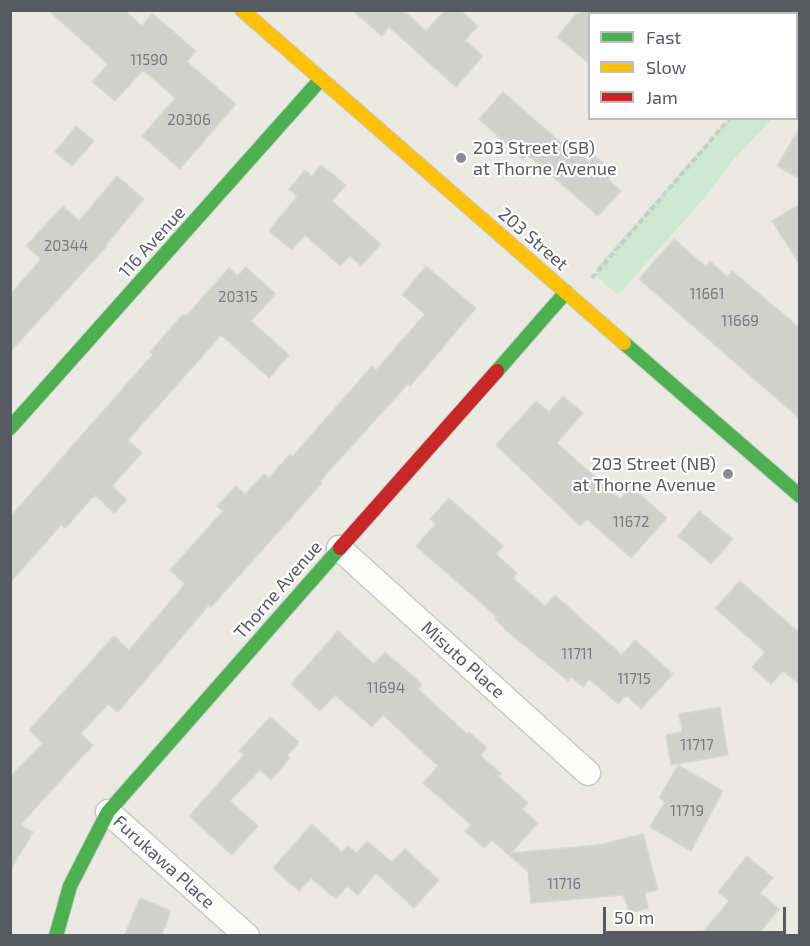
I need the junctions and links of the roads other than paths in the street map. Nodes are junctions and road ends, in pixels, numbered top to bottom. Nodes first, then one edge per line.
1 (243, 10) edge
2 (321, 79) junction
3 (566, 292) junction
4 (10, 429) edge
5 (800, 496) edge
6 (339, 548) junction
7 (588, 773) dead end
8 (108, 812) junction
9 (56, 936) edge
10 (247, 936) edge

1 - 2 street, 203 Street
2 - 3 street, 203 Street
2 - 4 street, 116 Avenue
3 - 5 street, 203 Street
3 - 6 street, Thorne Avenue
6 - 7 street, Misuto Place
6 - 8 street, Thorne Avenue
8 - 9 street, Thorne Avenue
8 - 10 street, Furukawa Place

